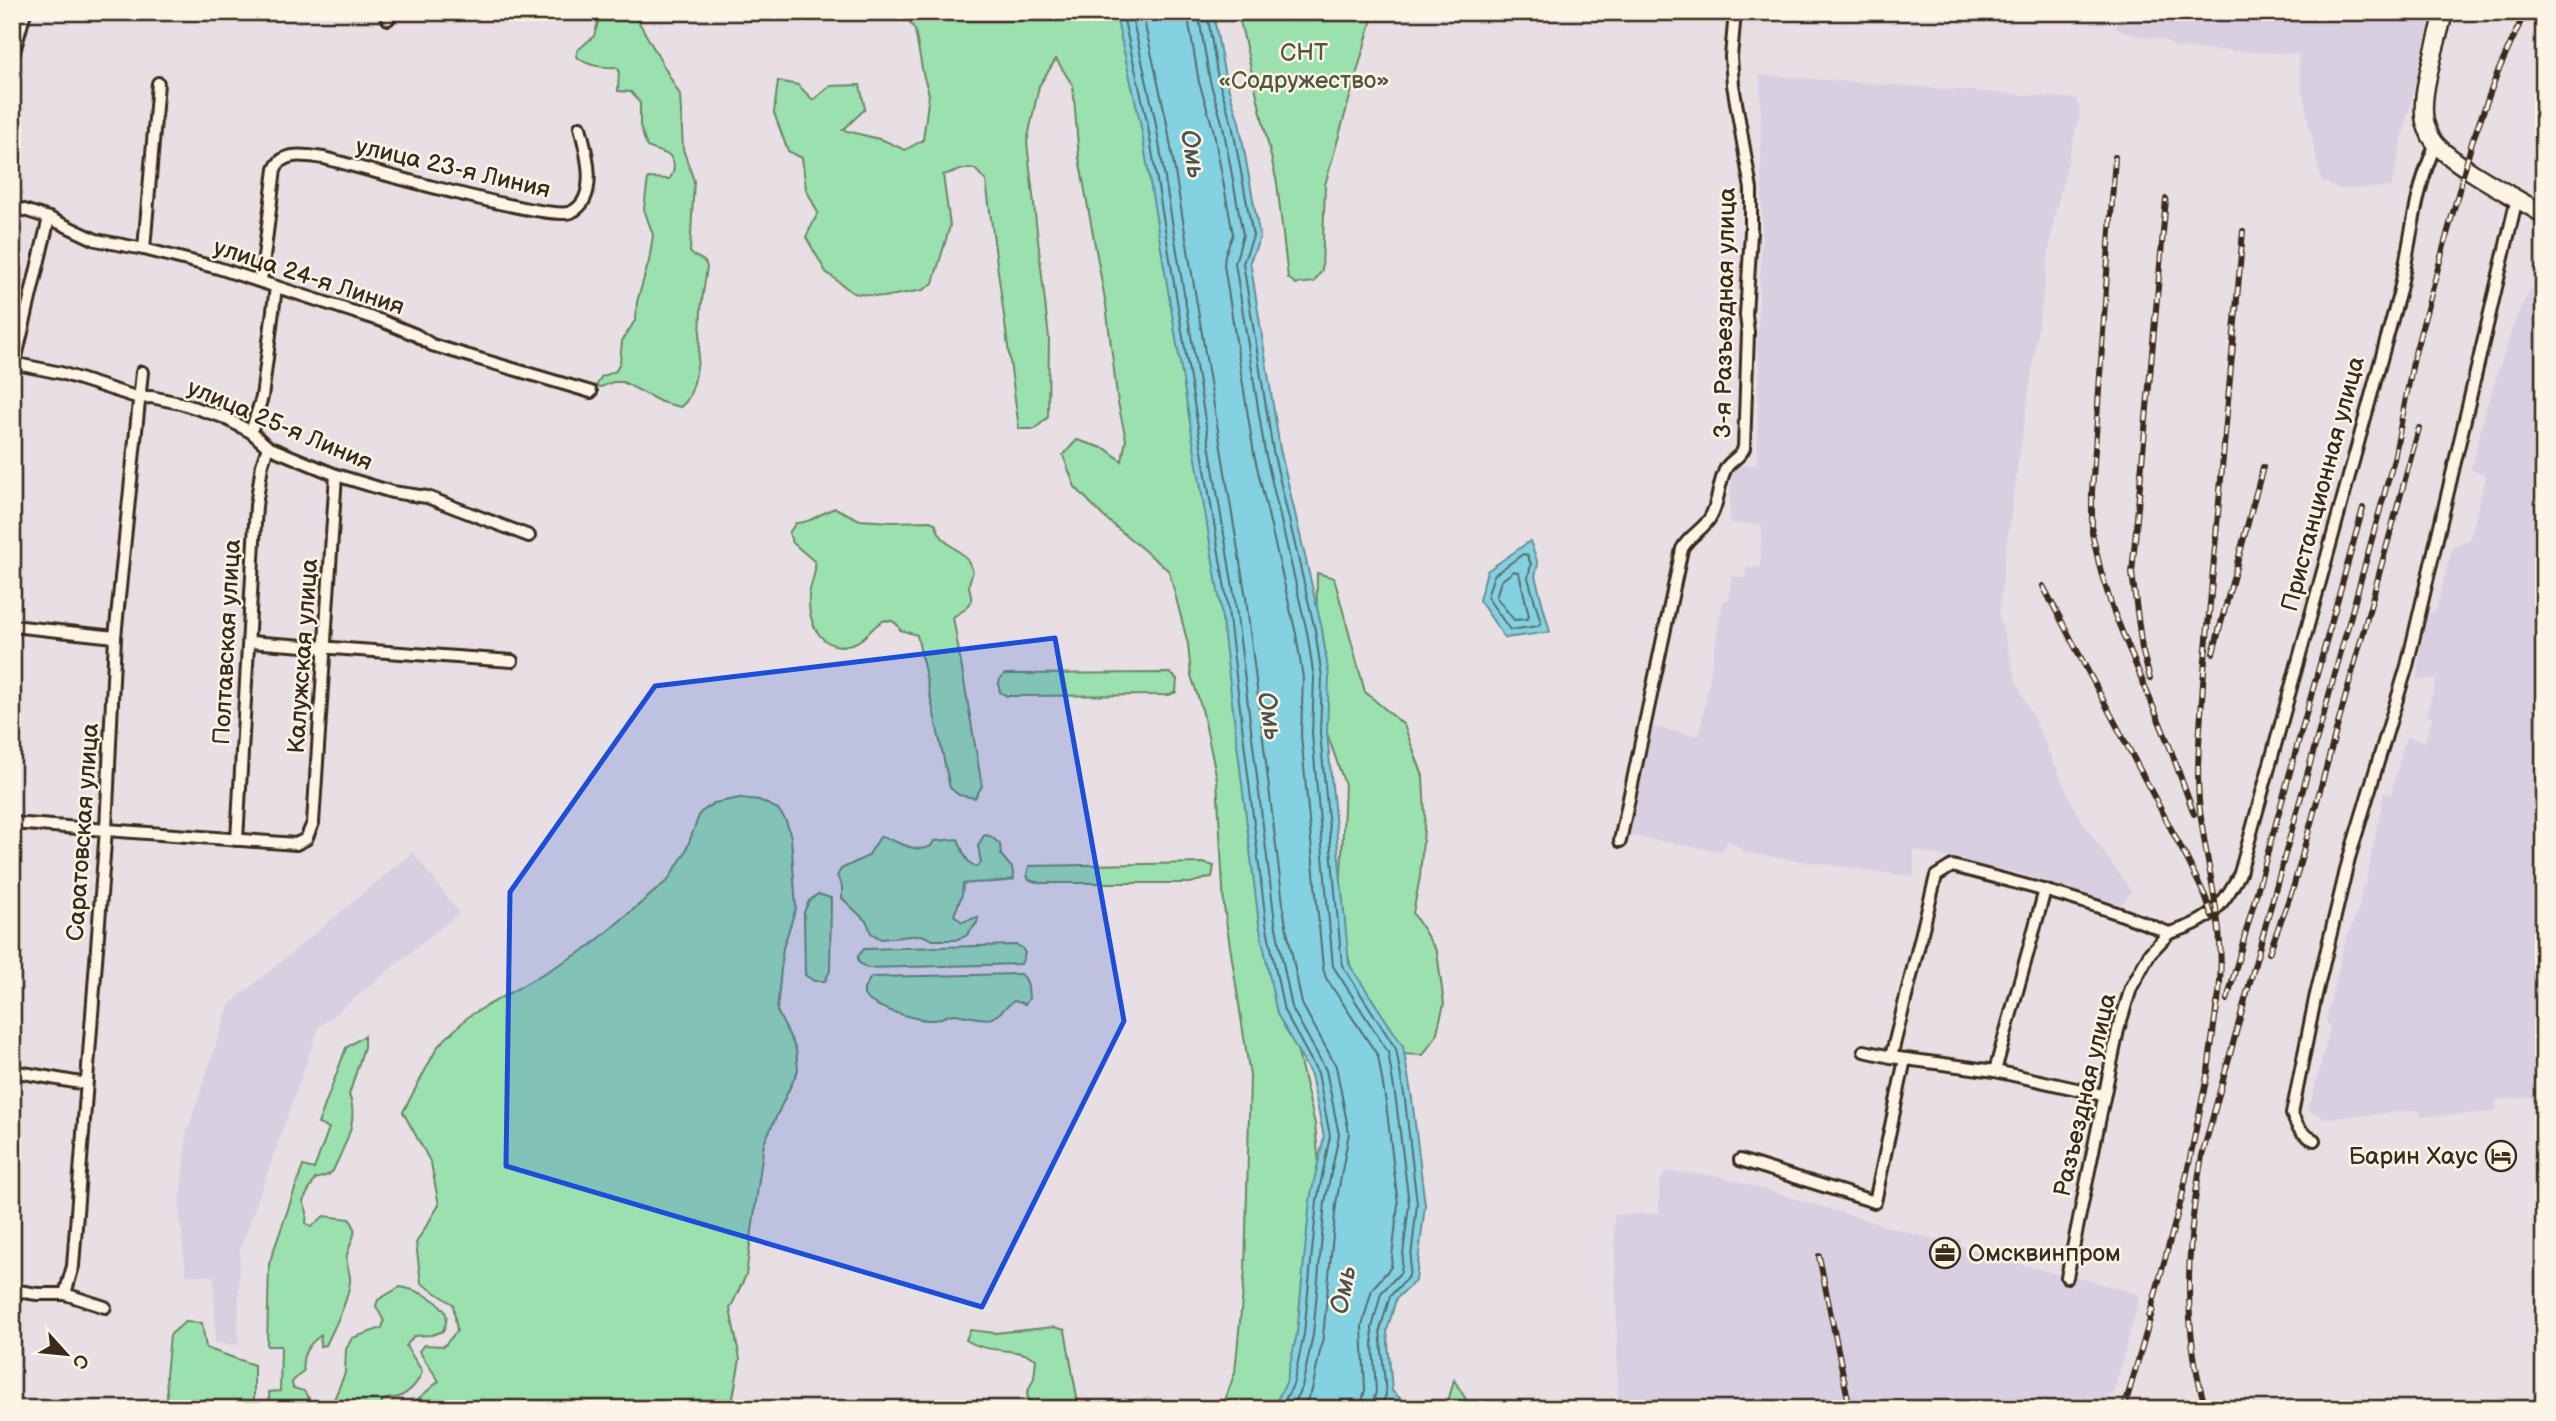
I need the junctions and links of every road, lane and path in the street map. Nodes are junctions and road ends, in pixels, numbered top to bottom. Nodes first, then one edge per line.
1 (25, 12) edge
2 (1735, 12) edge
3 (2444, 12) edge
4 (12, 59) edge
5 (158, 83) dead end
6 (580, 127) dead end
7 (2436, 144) junction
8 (2517, 198) junction
9 (12, 206) edge
10 (2544, 215) edge
11 (49, 218) junction
12 (144, 248) junction
13 (261, 281) junction
14 (276, 286) junction
15 (13, 367) edge
16 (142, 372) dead end
17 (591, 392) dead end
18 (139, 398) junction
19 (251, 432) junction
20 (268, 447) junction
21 (336, 475) junction
22 (529, 536) dead end
23 (12, 626) edge
24 (115, 637) junction
25 (249, 642) junction
26 (324, 647) junction
27 (512, 661) dead end
28 (12, 823) edge
29 (106, 829) junction
30 (237, 840) junction
31 (1620, 841) dead end
32 (2045, 890) junction
33 (2169, 933) junction
34 (1864, 1051) dead end
35 (1891, 1057) junction
36 (1905, 1059) junction
37 (12, 1071) edge
38 (1996, 1071) junction
39 (86, 1084) junction
40 (2103, 1095) junction
41 (2314, 1140) dead end
42 (1740, 1160) dead end
43 (2067, 1277) dead end
44 (12, 1290) edge
45 (65, 1294) junction
46 (104, 1307) dead end

1 - 4 street
2 - 31 street, 3-я Разъездная улица
3 - 7 main road
5 - 12 street
6 - 13 street, улица 23-я Линия
7 - 8 main road
7 - 33 street, Пристанционная улица
8 - 10 main road
8 - 41 street
9 - 11 street, улица 24-я Линия
11 - 12 street, улица 24-я Линия
11 - 15 street
12 - 13 street, улица 24-я Линия
13 - 14 street, улица 24-я Линия
14 - 17 street, улица 24-я Линия
14 - 19 street
15 - 18 street, улица 25-я Линия
16 - 18 street, Саратовская улица
18 - 19 street, улица 25-я Линия
18 - 24 street, Саратовская улица
19 - 20 street, улица 25-я Линия
20 - 21 street, улица 25-я Линия
20 - 25 street, Полтавская улица
21 - 22 street, улица 25-я Линия
21 - 26 street, Калужская улица
23 - 24 street
24 - 29 street, Саратовская улица
25 - 26 street
25 - 30 street, Полтавская улица
26 - 27 street
26 - 30 street, Калужская улица
28 - 29 street
29 - 30 street
29 - 39 street, Саратовская улица
32 - 33 street
32 - 35 street
32 - 38 street
33 - 40 street, Разъездная улица
34 - 35 street
35 - 36 street
36 - 38 street
36 - 42 street
37 - 39 street
38 - 40 street
39 - 45 street, Саратовская улица
40 - 43 street, Разъездная улица
44 - 45 street
45 - 46 street

